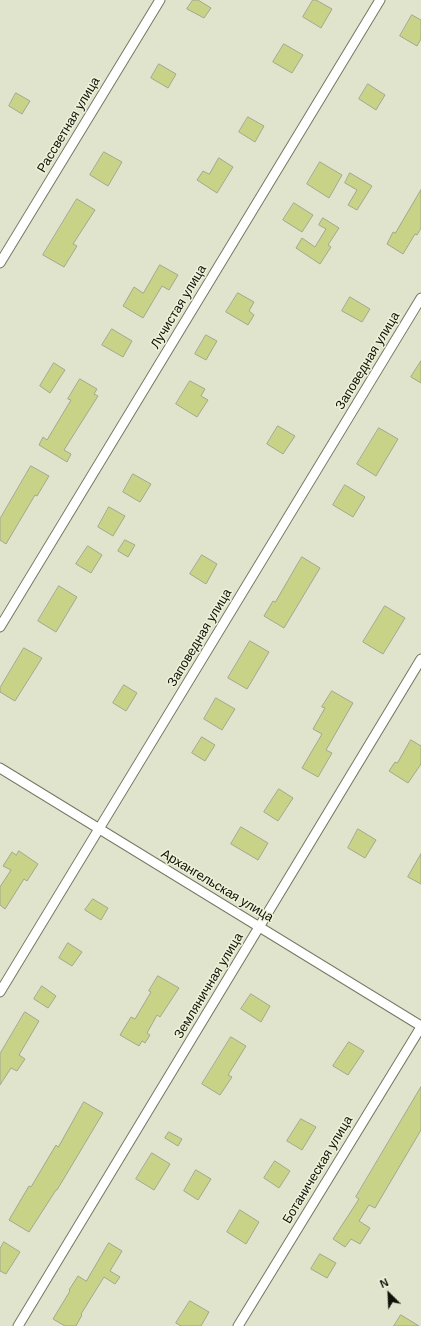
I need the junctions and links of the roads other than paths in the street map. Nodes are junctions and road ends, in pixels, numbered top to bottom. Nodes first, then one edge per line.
1 (160, 0) edge
2 (380, 0) edge
3 (0, 262) edge
4 (421, 298) edge
5 (0, 627) edge
6 (421, 660) edge
7 (0, 768) edge
8 (99, 829) junction
9 (260, 927) junction
10 (0, 992) edge
11 (421, 1027) edge
12 (18, 1326) edge
13 (238, 1326) edge

1 - 3 street, Рассветная улица
2 - 5 street, Лучистая улица
4 - 8 street, Заповедная улица
6 - 9 street, Земляничная улица
7 - 8 street, Архангельская улица
8 - 9 street, Архангельская улица
8 - 10 street, Заповедная улица
9 - 11 street, Архангельская улица
9 - 12 street, Земляничная улица
11 - 13 street, Ботаническая улица

